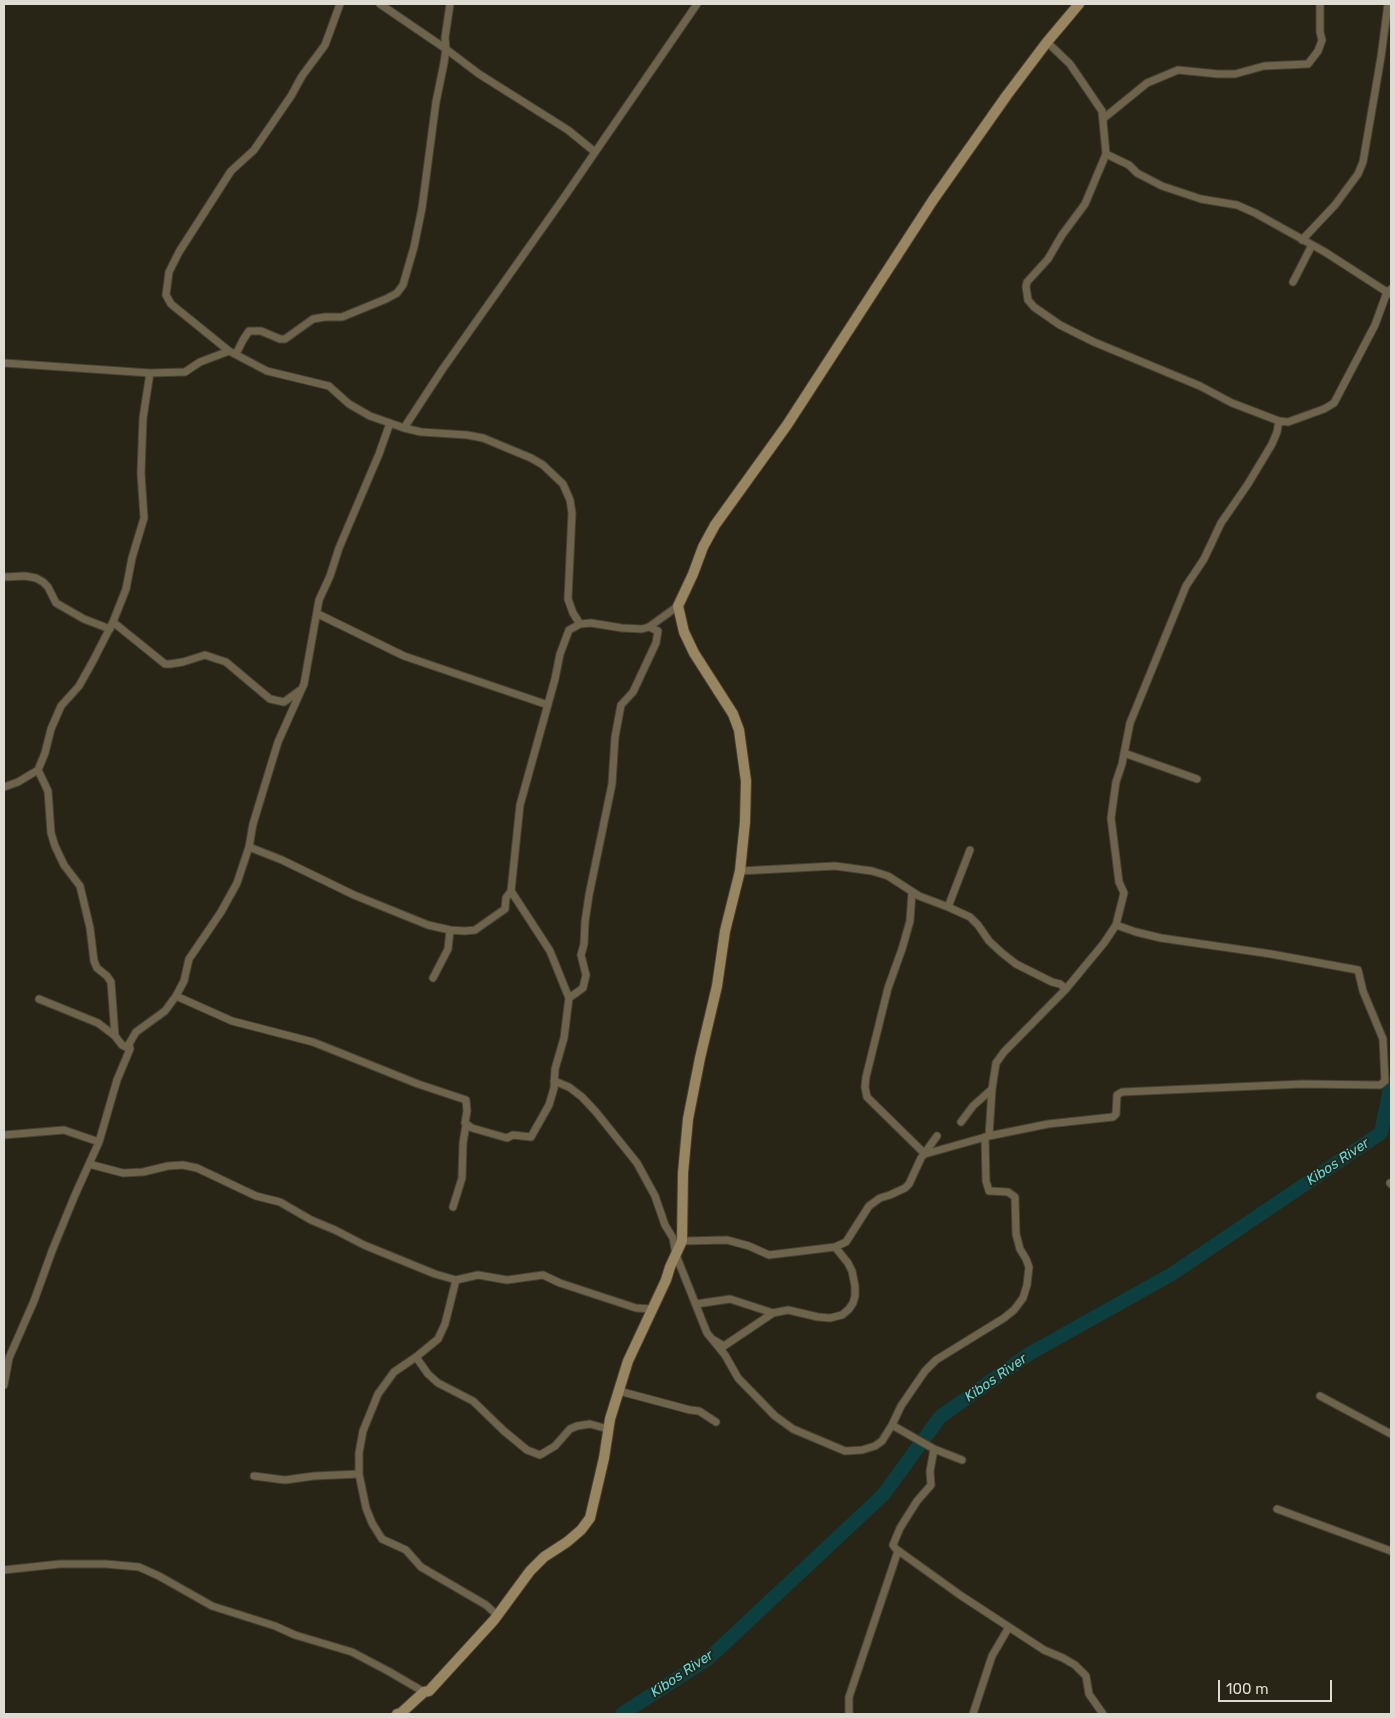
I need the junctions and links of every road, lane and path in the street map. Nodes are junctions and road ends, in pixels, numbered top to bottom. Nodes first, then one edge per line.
1 (340, 4) edge
2 (380, 4) edge
3 (450, 4) edge
4 (698, 4) edge
5 (1079, 4) edge
6 (1320, 4) edge
7 (1388, 4) edge
8 (1047, 42) junction
9 (446, 49) junction
10 (1104, 118) junction
11 (595, 152) junction
12 (1106, 154) junction
13 (1302, 240) junction
14 (1312, 245) junction
15 (1292, 282) dead end
16 (1390, 292) edge
17 (233, 353) junction
18 (4, 363) edge
19 (150, 374) junction
20 (1280, 421) junction
21 (390, 423) junction
22 (404, 428) junction
23 (4, 577) edge
24 (678, 606) junction
25 (318, 614) junction
26 (580, 624) junction
27 (112, 626) junction
28 (649, 626) junction
29 (302, 687) junction
30 (548, 706) junction
31 (1124, 752) junction
32 (38, 770) junction
33 (1197, 779) dead end
34 (4, 787) edge
35 (249, 847) junction
36 (970, 850) dead end
37 (740, 871) junction
38 (511, 891) junction
39 (912, 892) junction
40 (948, 907) junction
41 (1116, 925) junction
42 (450, 930) junction
43 (433, 978) dead end
44 (1066, 988) junction
45 (176, 996) junction
46 (569, 998) junction
47 (39, 1000) dead end
48 (115, 1036) junction
49 (130, 1049) junction
50 (554, 1081) junction
51 (992, 1089) junction
52 (961, 1122) dead end
53 (466, 1125) junction
54 (4, 1134) edge
55 (938, 1136) dead end
56 (987, 1137) junction
57 (99, 1142) junction
58 (925, 1154) junction
59 (90, 1164) junction
60 (453, 1208) dead end
61 (682, 1241) junction
62 (835, 1247) junction
63 (676, 1255) junction
64 (456, 1280) junction
65 (696, 1304) junction
66 (652, 1309) junction
67 (773, 1313) junction
68 (711, 1339) junction
69 (416, 1357) junction
70 (4, 1385) edge
71 (618, 1391) junction
72 (1320, 1396) dead end
73 (716, 1422) dead end
74 (892, 1425) junction
75 (608, 1429) junction
76 (1391, 1434) edge
77 (931, 1448) junction
78 (962, 1460) dead end
79 (359, 1474) junction
80 (254, 1476) dead end
81 (1277, 1509) dead end
82 (1391, 1550) edge
83 (898, 1551) junction
84 (4, 1570) edge
85 (497, 1615) junction
86 (1009, 1627) junction
87 (424, 1692) junction
88 (397, 1714) edge
89 (850, 1714) edge
90 (973, 1714) edge
91 (1103, 1714) edge

1 - 17 street
2 - 9 street
3 - 9 street
4 - 11 street
5 - 8 main road
6 - 10 street
7 - 13 street
8 - 10 street
8 - 24 main road
9 - 11 street
9 - 17 street
10 - 12 street
11 - 22 street
12 - 13 street
12 - 20 street
13 - 14 street
14 - 15 street
14 - 16 street
16 - 20 street
17 - 19 street
17 - 21 street
18 - 19 street
19 - 27 street
20 - 31 street
21 - 22 street
21 - 25 street
22 - 26 street
23 - 27 street
24 - 28 street
24 - 37 main road
25 - 29 street
25 - 30 street
26 - 28 street
26 - 30 street
27 - 29 street
27 - 32 street
28 - 46 street
29 - 35 street
30 - 38 street
31 - 33 street
31 - 41 street
32 - 34 street
32 - 48 street
35 - 42 street
35 - 45 street
36 - 40 street
37 - 39 street
37 - 61 main road
38 - 42 street
38 - 46 street
39 - 40 street
39 - 58 street
40 - 44 street
41 - 44 street
41 - 56 street
42 - 43 street
44 - 51 street
45 - 49 street
45 - 53 street
46 - 50 street
47 - 48 street
48 - 49 street
49 - 57 street
50 - 53 street
50 - 63 street
51 - 52 street
51 - 56 street
53 - 60 street
54 - 57 street
55 - 58 street
56 - 58 street
56 - 74 street
57 - 59 street
58 - 62 street
59 - 64 street
59 - 70 street
61 - 62 street
61 - 63 main road
62 - 67 street
63 - 65 street
63 - 66 main road
64 - 66 street
64 - 69 street
65 - 67 street
65 - 68 street
66 - 71 main road
67 - 68 street
68 - 74 street
69 - 75 street
69 - 79 street
71 - 73 street
71 - 75 main road
72 - 76 street
74 - 77 street
75 - 85 main road
77 - 78 street
77 - 83 street
79 - 80 street
79 - 85 street
81 - 82 street
83 - 86 street
83 - 89 street
84 - 87 street
85 - 87 main road
86 - 90 street
86 - 91 street
87 - 88 main road

